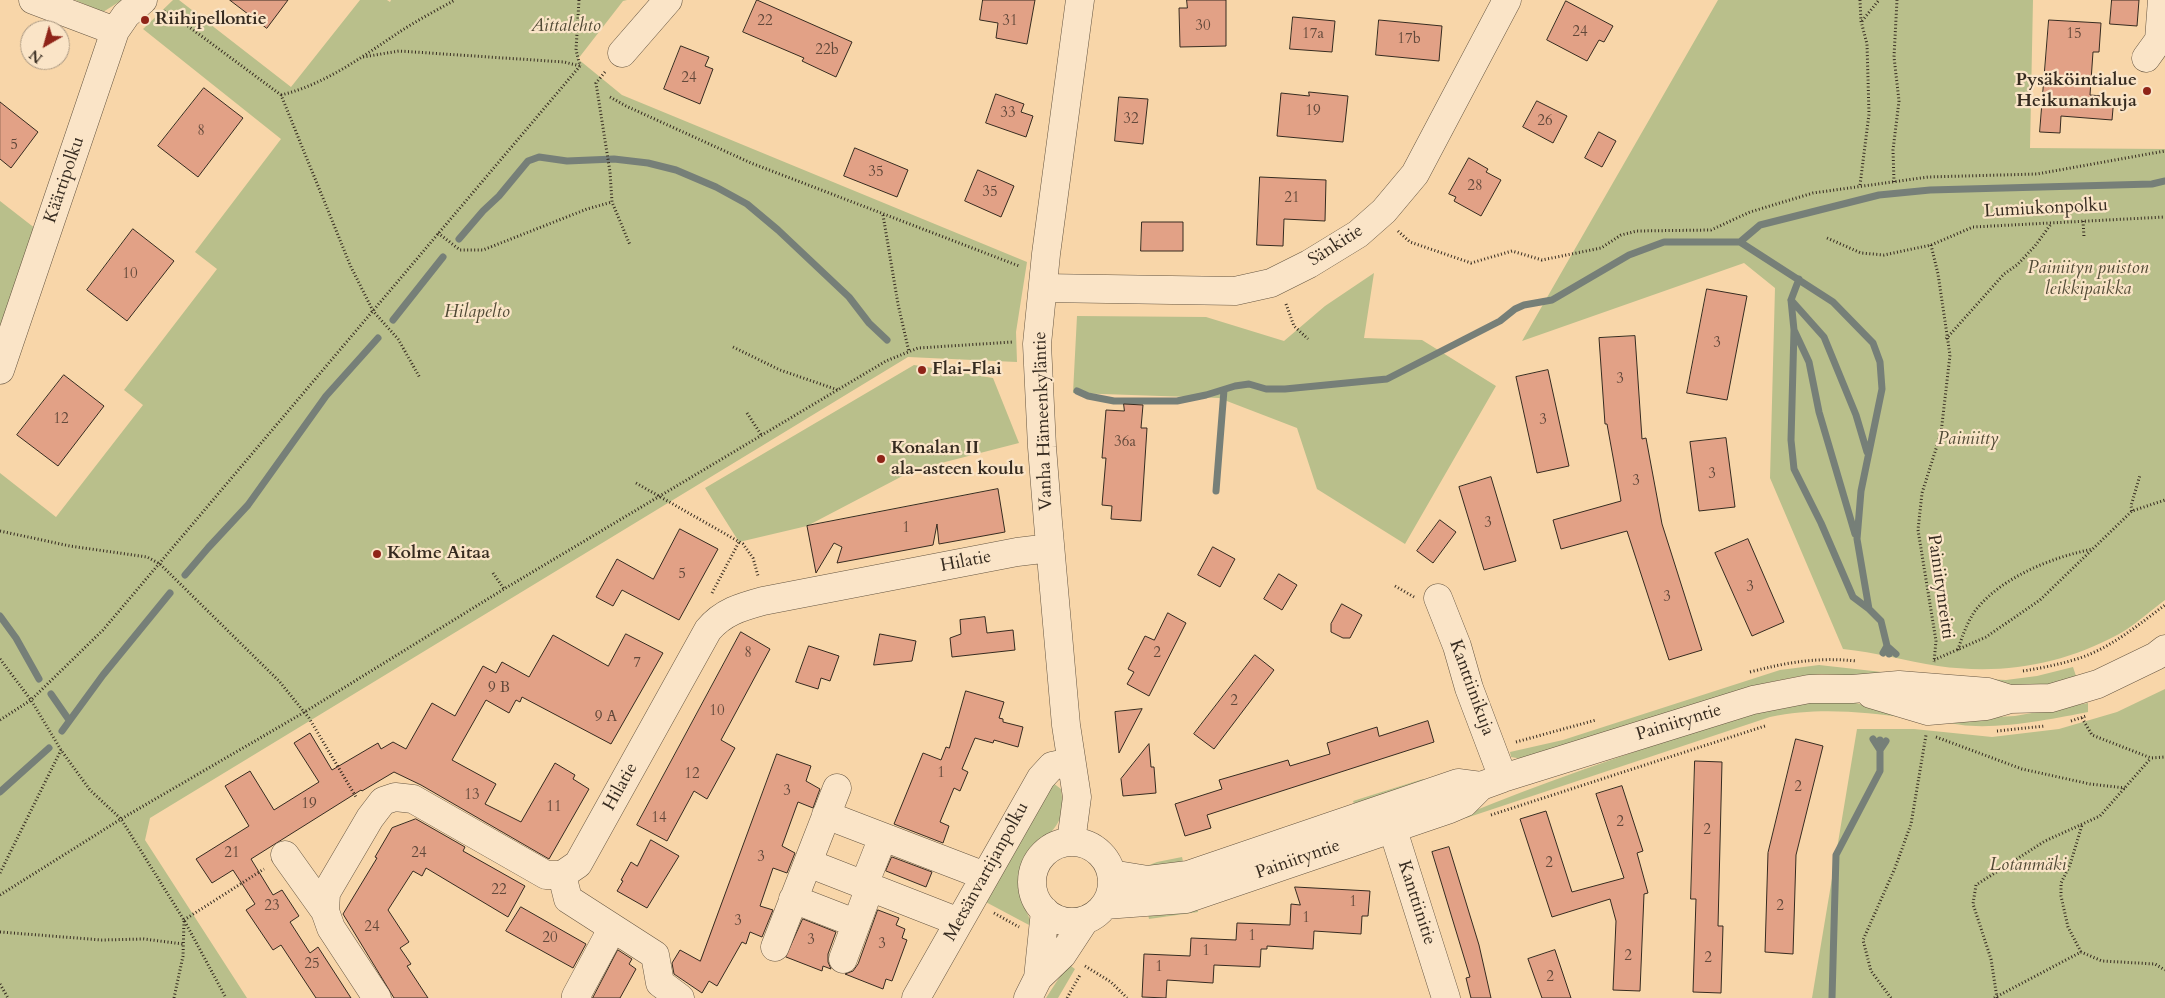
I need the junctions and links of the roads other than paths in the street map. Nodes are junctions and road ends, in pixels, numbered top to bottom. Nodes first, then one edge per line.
1 (33, 0) edge
2 (668, 0) edge
3 (1080, 0) edge
4 (1507, 0) edge
5 (2162, 0) edge
6 (151, 4) edge
7 (116, 30) junction
8 (622, 53) dead end
9 (2146, 58) dead end
10 (1042, 288) junction
11 (0, 370) edge
12 (1050, 548) junction
13 (1438, 598) dead end
14 (2165, 649) edge
15 (1071, 762) junction
16 (1492, 782) junction
17 (837, 788) dead end
18 (826, 815) junction
19 (1389, 818) junction
20 (883, 837) junction
21 (1071, 842) junction
22 (286, 855) road end
23 (808, 863) junction
24 (1111, 874) junction
25 (562, 875) junction
26 (985, 876) junction
27 (867, 886) junction
28 (793, 899) junction
29 (325, 911) junction
30 (966, 911) junction
31 (1045, 911) junction
32 (1095, 912) junction
33 (855, 922) junction
34 (612, 929) junction
35 (775, 947) dead end
36 (843, 959) dead end
37 (1033, 988) edge
38 (377, 998) edge
39 (577, 998) edge
40 (680, 998) edge
41 (916, 998) edge
42 (1446, 998) edge

1 - 7 street
2 - 8 street
3 - 10 street, Vanha Hämeenkyläntie
4 - 10 street, Sänkitie
5 - 9 street
6 - 7 street, Käärtipolku
7 - 11 street, Käärtipolku
10 - 12 street, Vanha Hämeenkyläntie
12 - 15 street, Vanha Hämeenkyläntie
12 - 25 street, Hilatie
13 - 16 street, Kanttiinikuja
14 - 16 street, Painiityntie
15 - 21 street, Vanha Hämeenkyläntie
15 - 26 street, Metsänvartijanpolku
16 - 19 street, Painiityntie
17 - 18 street
18 - 20 street
18 - 23 street
19 - 24 street, Painiityntie
19 - 32 street, Painiityntie
19 - 42 street, Kanttiinitie
20 - 26 street
20 - 27 street
21 - 24 street
21 - 31 street
22 - 29 street
23 - 27 street
23 - 28 street
24 - 32 street
25 - 29 street
25 - 34 street
26 - 30 street, Metsänvartijanpolku
27 - 30 street
27 - 33 street
28 - 33 street
28 - 35 street
29 - 38 street
30 - 41 street, Metsänvartijanpolku
31 - 32 street
31 - 37 street
32 - 37 street
33 - 36 street
34 - 39 street
34 - 40 street

